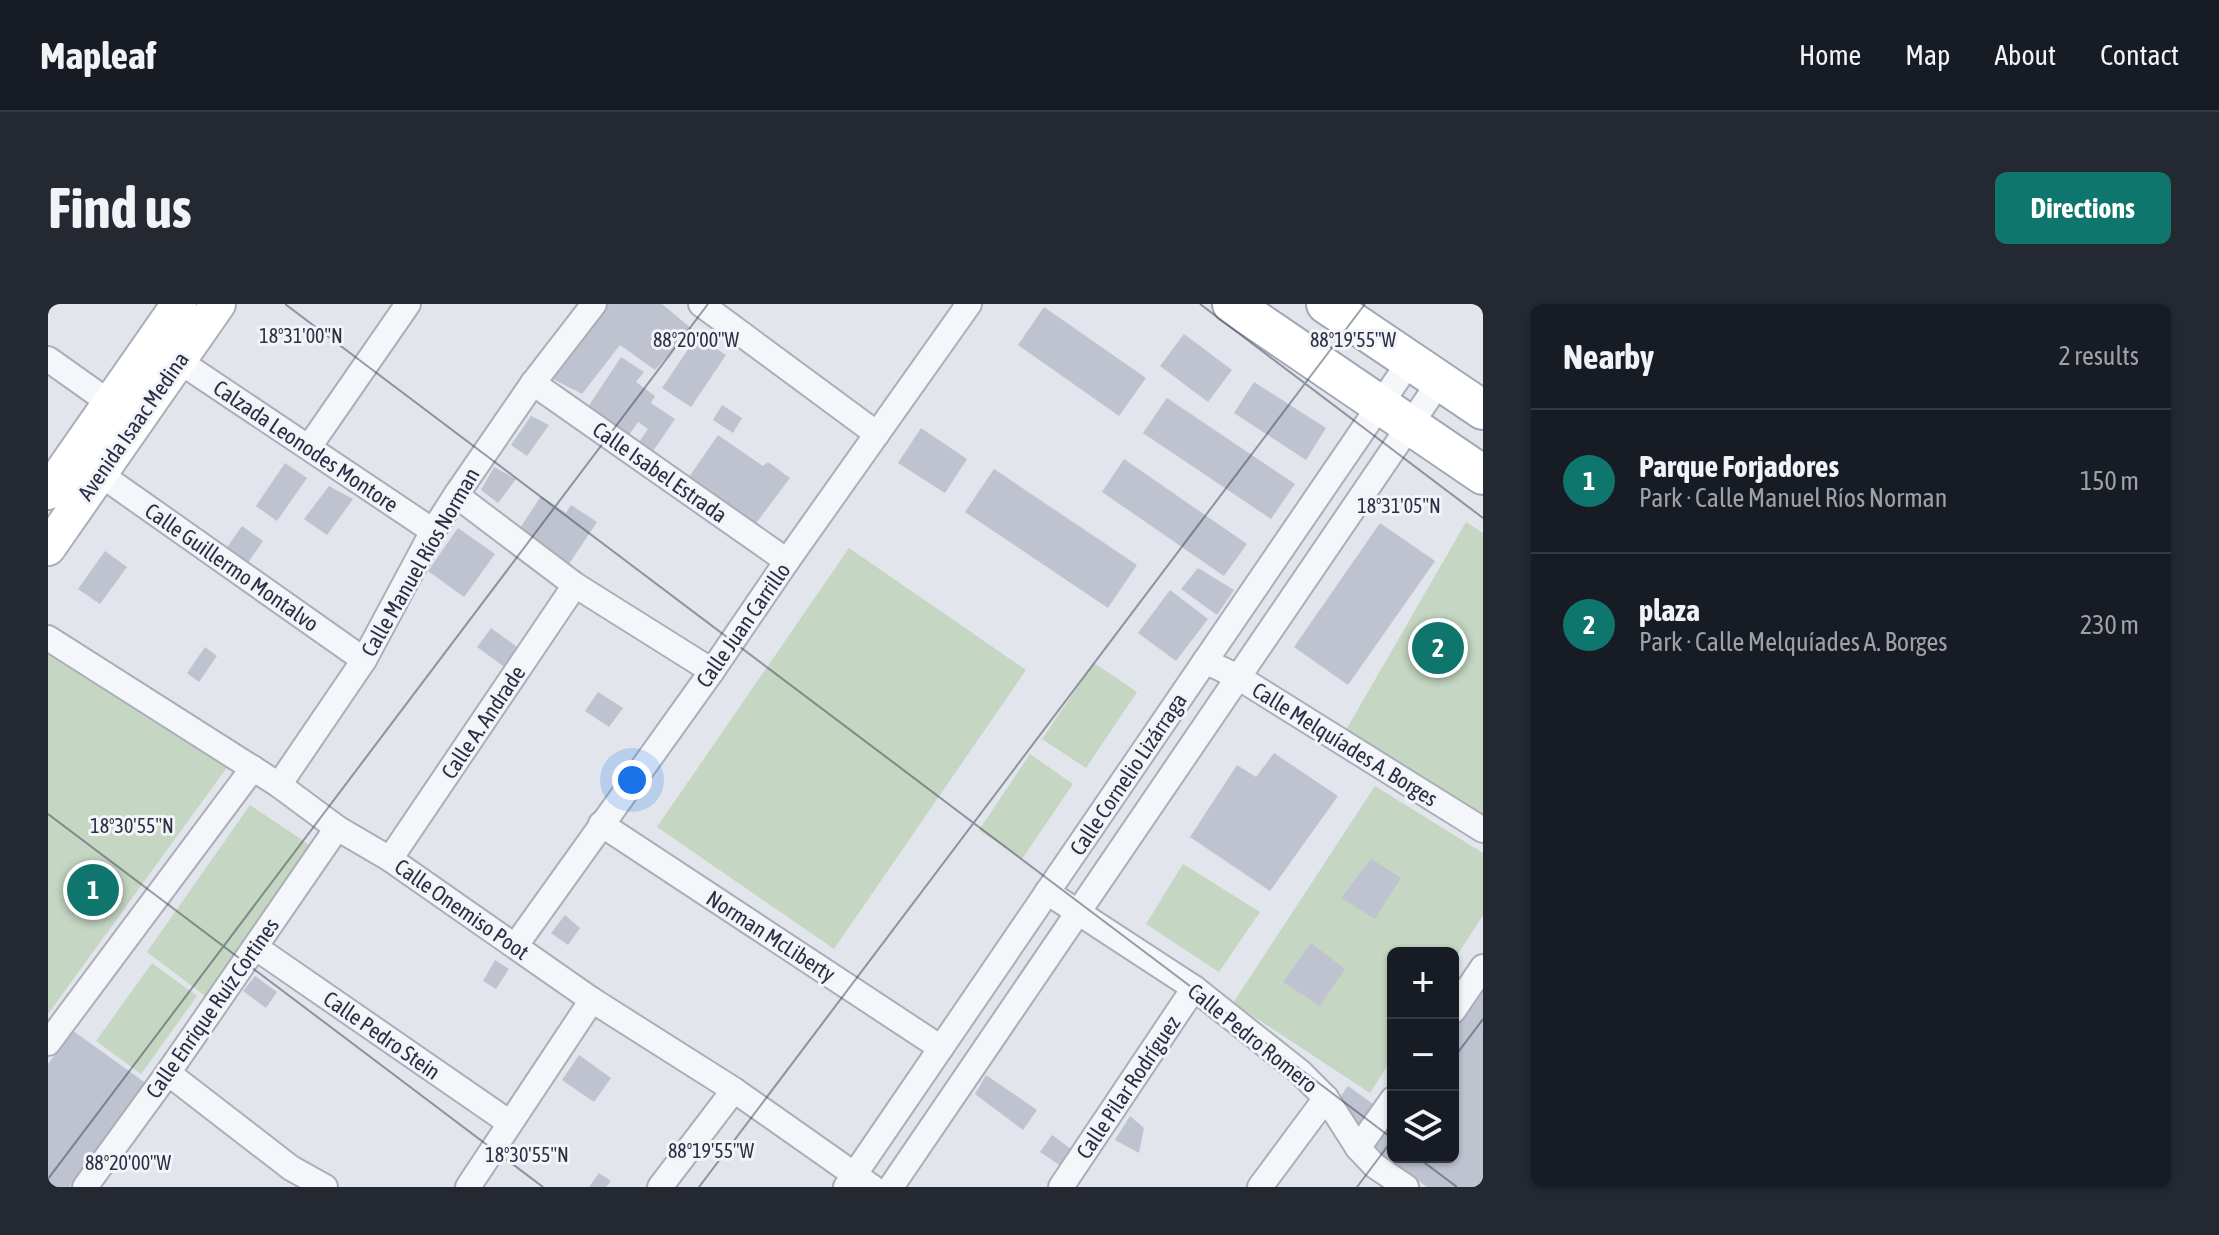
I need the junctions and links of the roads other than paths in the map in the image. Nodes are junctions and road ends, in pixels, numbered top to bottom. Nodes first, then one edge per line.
1 (179, 304) edge
2 (218, 304) edge
3 (408, 304) edge
4 (594, 304) edge
5 (701, 304) edge
6 (969, 304) edge
7 (1232, 304) edge
8 (1326, 304) edge
9 (48, 359) edge
10 (179, 361) junction
11 (1425, 371) junction
12 (533, 383) junction
13 (110, 403) junction
14 (1483, 410) edge
15 (1395, 415) junction
16 (877, 434) junction
17 (309, 447) junction
18 (100, 474) junction
19 (1483, 475) edge
20 (48, 492) edge
21 (456, 495) junction
22 (433, 531) junction
23 (48, 548) edge
24 (787, 561) junction
25 (575, 585) junction
26 (48, 638) edge
27 (364, 660) junction
28 (1205, 661) junction
29 (712, 671) junction
30 (1238, 677) junction
31 (253, 768) junction
32 (279, 785) junction
33 (601, 824) junction
34 (337, 828) junction
35 (1483, 830) edge
36 (390, 859) junction
37 (1047, 892) junction
38 (1078, 913) junction
39 (516, 945) junction
40 (255, 947) junction
41 (1483, 967) edge
42 (1194, 988) junction
43 (592, 1000) junction
44 (1459, 1002) edge
45 (48, 1043) edge
46 (941, 1048) junction
47 (168, 1073) junction
48 (734, 1090) junction
49 (1326, 1098) junction
50 (1387, 1107) edge
51 (510, 1123) junction
52 (1358, 1148) junction
53 (284, 1178) edge
54 (857, 1183) edge
55 (85, 1187) edge
56 (325, 1187) edge
57 (468, 1187) edge
58 (660, 1187) edge
59 (891, 1187) edge
60 (1061, 1187) edge
61 (1260, 1187) edge
62 (1406, 1187) edge

1 - 13 main road, Avenida Isaac Medina
2 - 10 main road, Avenida Isaac Medina
3 - 17 street
4 - 12 street, Calle Manuel Ríos Norman
5 - 16 street
6 - 16 street, Calle Juan Carrillo
7 - 15 main road
8 - 11 main road
9 - 13 street
10 - 17 street, Calzada Leonodes Montore
10 - 18 main road, Avenida Isaac Medina
11 - 14 main road
11 - 15 street, Calle Cornelio Lizárraga
11 - 15 street, Calle Cornelio Lizárraga
12 - 21 street, Calle Manuel Ríos Norman
12 - 24 street, Calle Isabel Estrada
13 - 20 main road, Avenida Isaac Medina
15 - 19 main road
15 - 28 street, Calle Cornelio Lizárraga
15 - 30 street, Calle Cornelio Lizárraga
16 - 24 street, Calle Juan Carrillo
17 - 22 street, Calzada Leonodes Montore
18 - 23 main road, Avenida Isaac Medina
18 - 27 street, Calle Guillermo Montalvo
21 - 22 street, Calle Manuel Ríos Norman
21 - 25 street
22 - 27 street, Calle Manuel Ríos Norman
24 - 29 street, Calle Juan Carrillo
25 - 29 street
25 - 36 street, Calle A. Andrade
26 - 31 street, Calle Onemiso Poot
27 - 32 street, Calle Manuel Ríos Norman
28 - 30 street, Calle Melquíades A. Borges
28 - 37 street, Calle Cornelio Lizárraga
29 - 33 street, Calle Juan Carrillo
30 - 35 street, Calle Melquíades A. Borges
30 - 38 street, Calle Cornelio Lizárraga
31 - 32 street, Calle Onemiso Poot
31 - 45 street
32 - 34 street, Calle Onemiso Poot
33 - 39 street, Calle Juan Carrillo
33 - 46 street, Norman McLiberty
34 - 36 street, Calle Onemiso Poot
34 - 40 street, Calle Enrique Ruíz Cortines
36 - 39 street, Calle Onemiso Poot
37 - 38 street, Calle Pedro Romero
37 - 46 street, Calle Cornelio Lizárraga
38 - 42 street, Calle Pedro Romero
38 - 59 street, Calle Cornelio Lizárraga
39 - 43 street, Calle Onemiso Poot
40 - 47 street, Calle Enrique Ruíz Cortines
40 - 51 street, Calle Pedro Stein
41 - 44 street
42 - 49 street, Calle Pedro Romero
42 - 60 street, Calle Pilar Rodríguez
43 - 48 street, Calle Onemiso Poot
43 - 51 street
46 - 54 street, Calle Cornelio Lizárraga
47 - 53 street
47 - 55 street, Calle Enrique Ruíz Cortines
48 - 54 street, Calle Onemiso Poot
48 - 58 street
49 - 52 street, Calle Pedro Romero
49 - 61 street
50 - 52 street
51 - 57 street
52 - 62 street, Calle Pedro Romero
53 - 56 street

